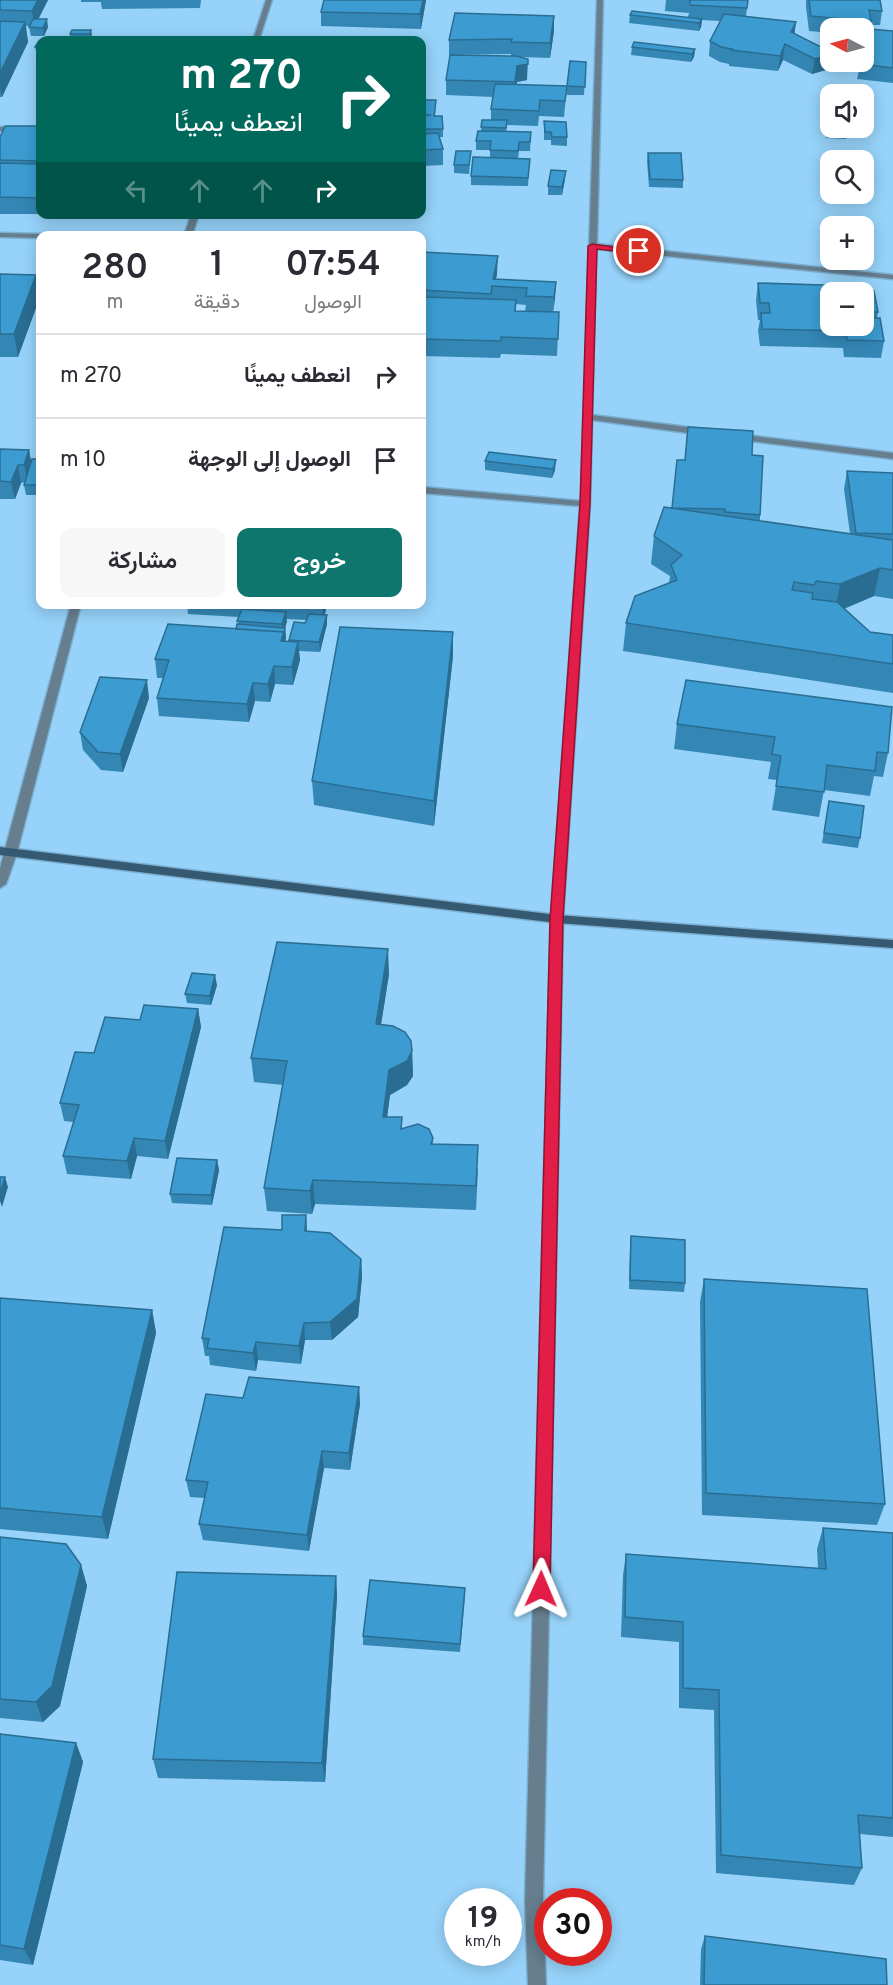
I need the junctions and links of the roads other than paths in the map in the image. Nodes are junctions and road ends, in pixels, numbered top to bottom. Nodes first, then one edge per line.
1 (269, 0) edge
2 (600, 0) edge
3 (257, 36) edge
4 (0, 129) edge
5 (36, 129) edge
6 (0, 235) edge
7 (36, 236) edge
8 (592, 246) junction
9 (893, 277) edge
10 (588, 417) junction
11 (717, 434) edge
12 (729, 435) edge
13 (893, 456) edge
14 (426, 490) edge
15 (585, 504) junction
16 (75, 609) edge
17 (5, 852) edge
18 (0, 884) edge
19 (557, 919) junction
20 (893, 944) edge
21 (537, 1985) edge

1 - 3 street
2 - 8 street
4 - 5 street
6 - 7 street
8 - 9 street
8 - 10 street
10 - 11 street
10 - 15 street
12 - 13 street
14 - 15 street
15 - 19 street
16 - 17 street
17 - 18 street
17 - 19 street
19 - 20 street
19 - 21 street

